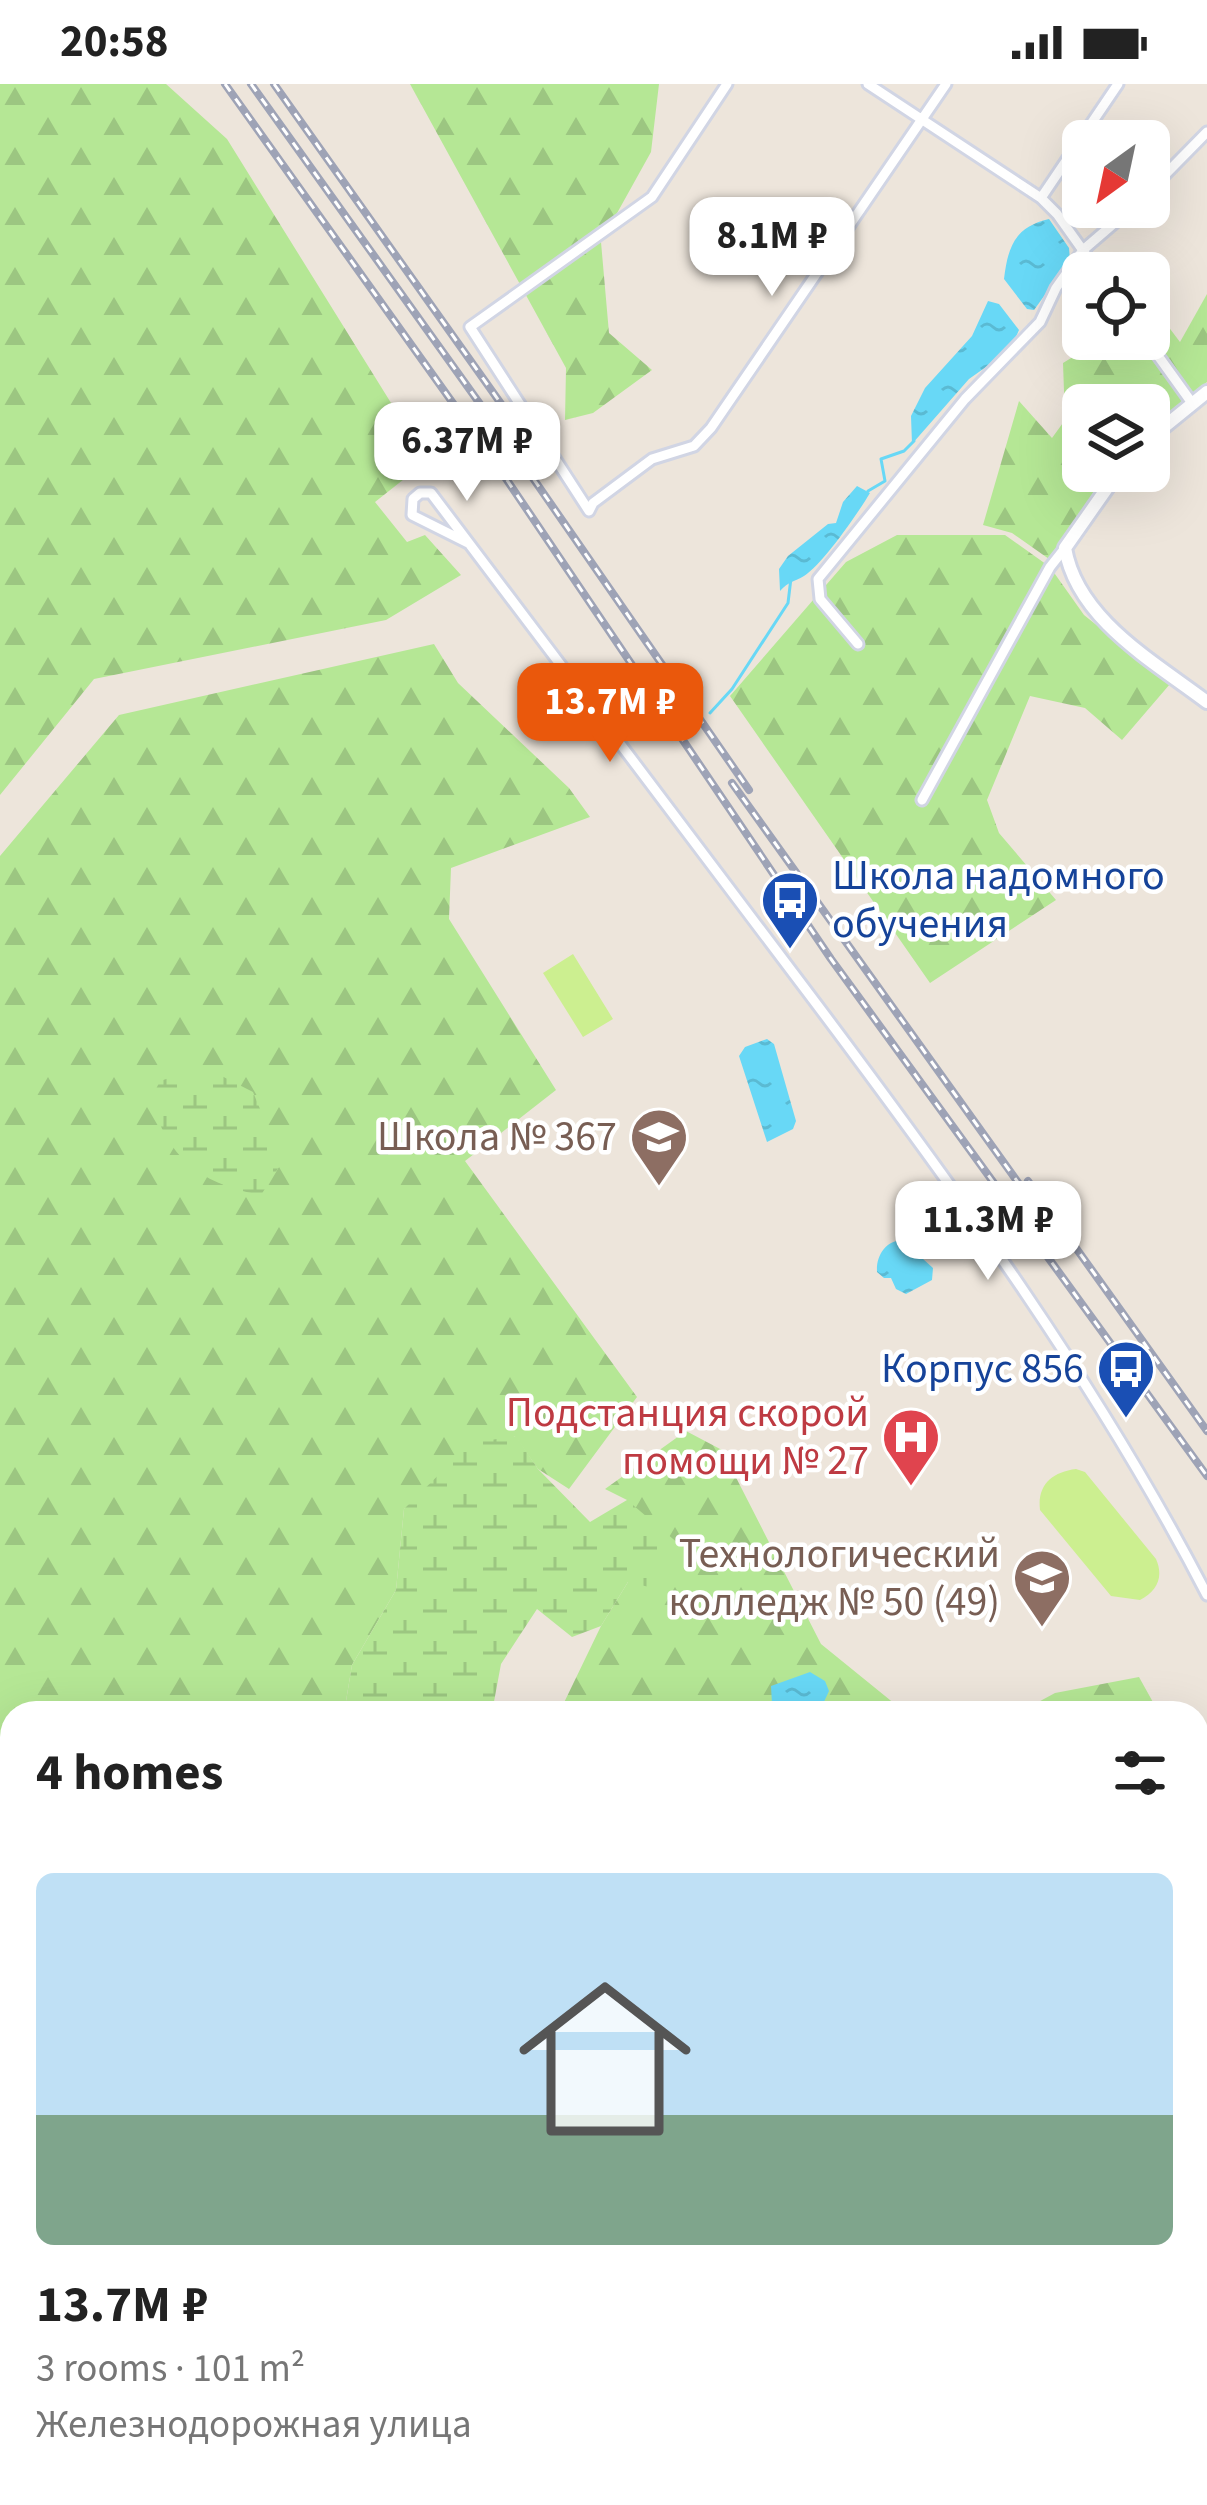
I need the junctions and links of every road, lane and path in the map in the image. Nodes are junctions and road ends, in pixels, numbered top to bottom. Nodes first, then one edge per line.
1 (727, 84) edge
2 (868, 84) edge
3 (946, 84) edge
4 (1118, 84) edge
5 (922, 119) junction
6 (1207, 133) edge
7 (1170, 170) edge
8 (1041, 198) junction
9 (1109, 228) edge
10 (1083, 250) junction
11 (1161, 360) edge
12 (1207, 392) edge
13 (1192, 404) junction
14 (1170, 422) edge
15 (1104, 492) edge
16 (468, 543) junction
17 (1065, 548) junction
18 (858, 644) dead end
19 (1207, 702) edge
20 (922, 800) dead end
21 (1207, 1595) edge

1 - 5 street
2 - 5 street
3 - 5 street
4 - 8 street
5 - 8 street
6 - 7 street
8 - 10 street
9 - 10 street
10 - 18 street
11 - 13 street
12 - 13 street
13 - 14 street
15 - 17 street
16 - 16 street
16 - 21 street
17 - 19 street
17 - 20 street

